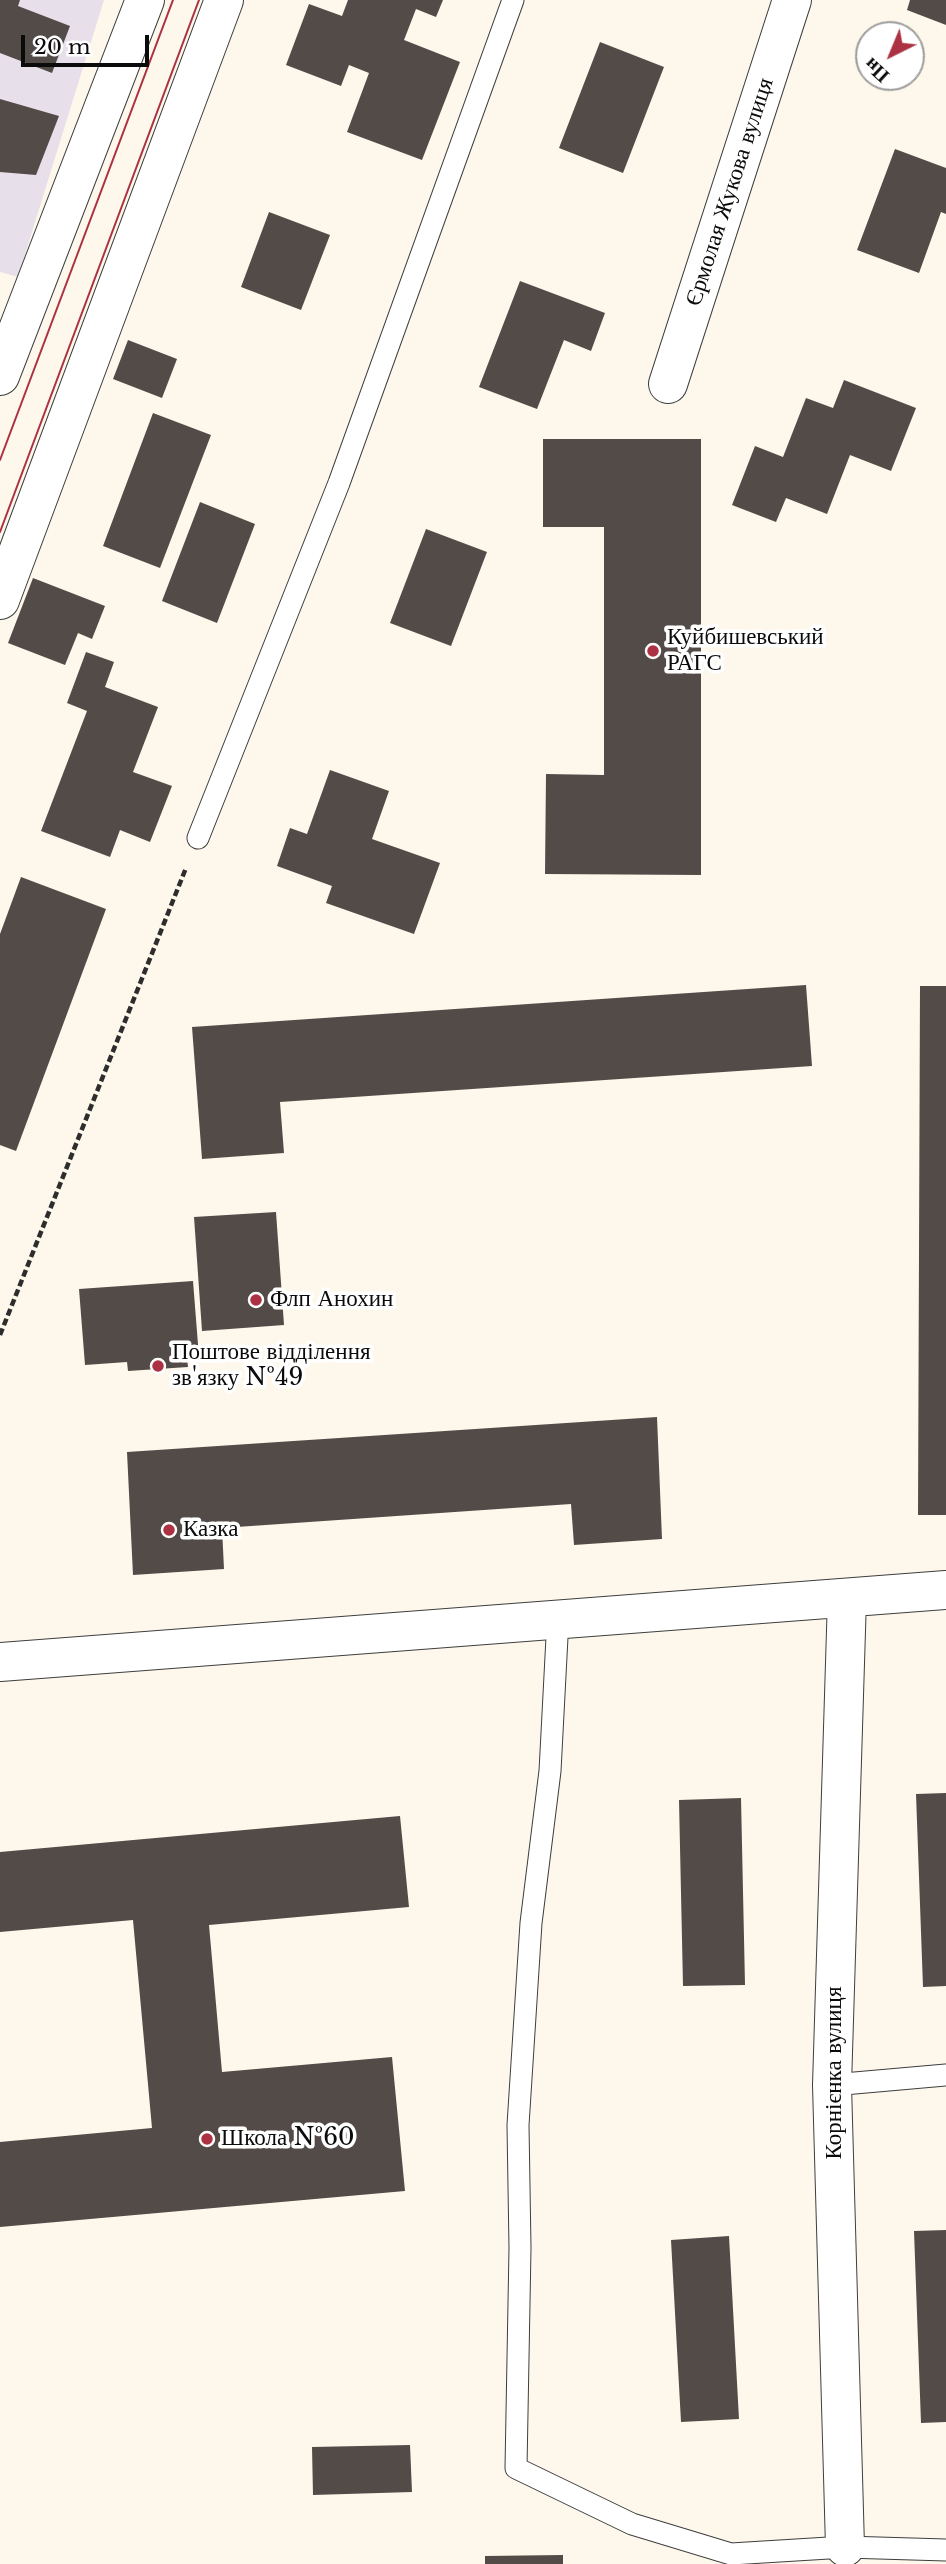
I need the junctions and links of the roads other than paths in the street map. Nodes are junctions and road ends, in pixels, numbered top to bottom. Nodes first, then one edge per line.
1 (145, 0) edge
2 (224, 0) edge
3 (513, 0) edge
4 (792, 0) edge
5 (0, 376) edge
6 (668, 384) dead end
7 (0, 600) edge
8 (198, 838) road end
9 (946, 1590) edge
10 (847, 1598) junction
11 (558, 1618) junction
12 (0, 1662) edge
13 (946, 2075) edge
14 (832, 2085) junction
15 (845, 2547) junction
16 (946, 2550) edge

1 - 5 street
2 - 7 street
3 - 8 lane
4 - 6 street, Єрмолая Жукова вулиця
9 - 10 street
10 - 11 street
10 - 14 street, Корнієнка вулиця
11 - 12 street
11 - 15 lane
13 - 14 lane
14 - 15 street, Корнієнка вулиця
15 - 16 lane

